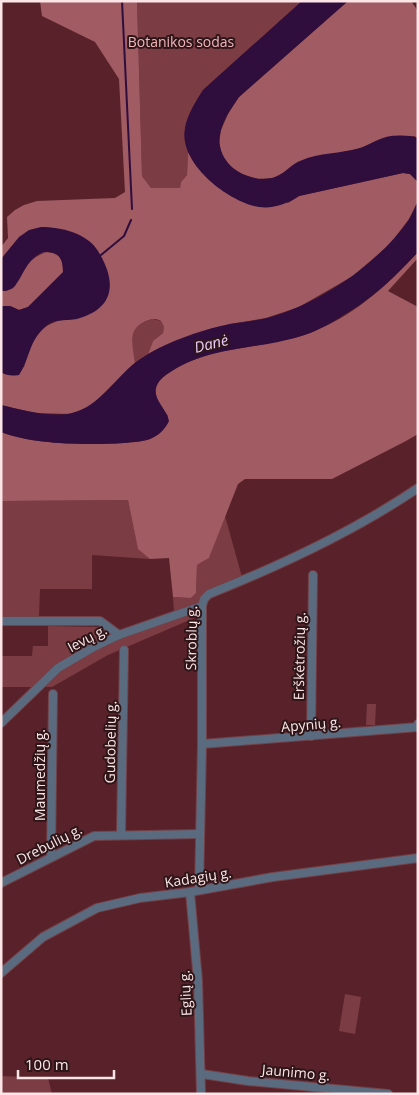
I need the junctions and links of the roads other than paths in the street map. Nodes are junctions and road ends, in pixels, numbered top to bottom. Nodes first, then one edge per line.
1 (418, 488) edge
2 (313, 575) dead end
3 (202, 606) junction
4 (1, 621) edge
5 (120, 635) junction
6 (124, 650) dead end
7 (52, 694) dead end
8 (1, 723) edge
9 (418, 724) edge
10 (311, 736) junction
11 (202, 744) junction
12 (120, 834) junction
13 (200, 834) junction
14 (51, 857) junction
15 (418, 858) edge
16 (1, 882) edge
17 (199, 890) junction
18 (190, 892) junction
19 (1, 972) edge
20 (202, 1074) junction
21 (201, 1094) edge
22 (388, 1094) edge

1 - 3 street, Skroblų g.
2 - 10 street, Erškėtrožių g.
3 - 5 street, Ievų g.
3 - 11 street, Skroblų g.
4 - 5 street
5 - 8 street, Ievų g.
6 - 12 street, Gudobelių g.
7 - 14 street, Maumedžių g.
9 - 10 street, Apynių g.
10 - 11 street, Apynių g.
11 - 13 street, Skroblų g.
12 - 13 street, Drebulių g.
12 - 14 street, Drebulių g.
13 - 17 street, Skroblų g.
14 - 16 street, Drebulių g.
15 - 17 street, Kadagių g.
17 - 18 street, Kadagių g.
18 - 19 street, Kadagių g.
18 - 20 street, Eglių g.
20 - 21 street, Eglių g.
20 - 22 street, Jaunimo g.

